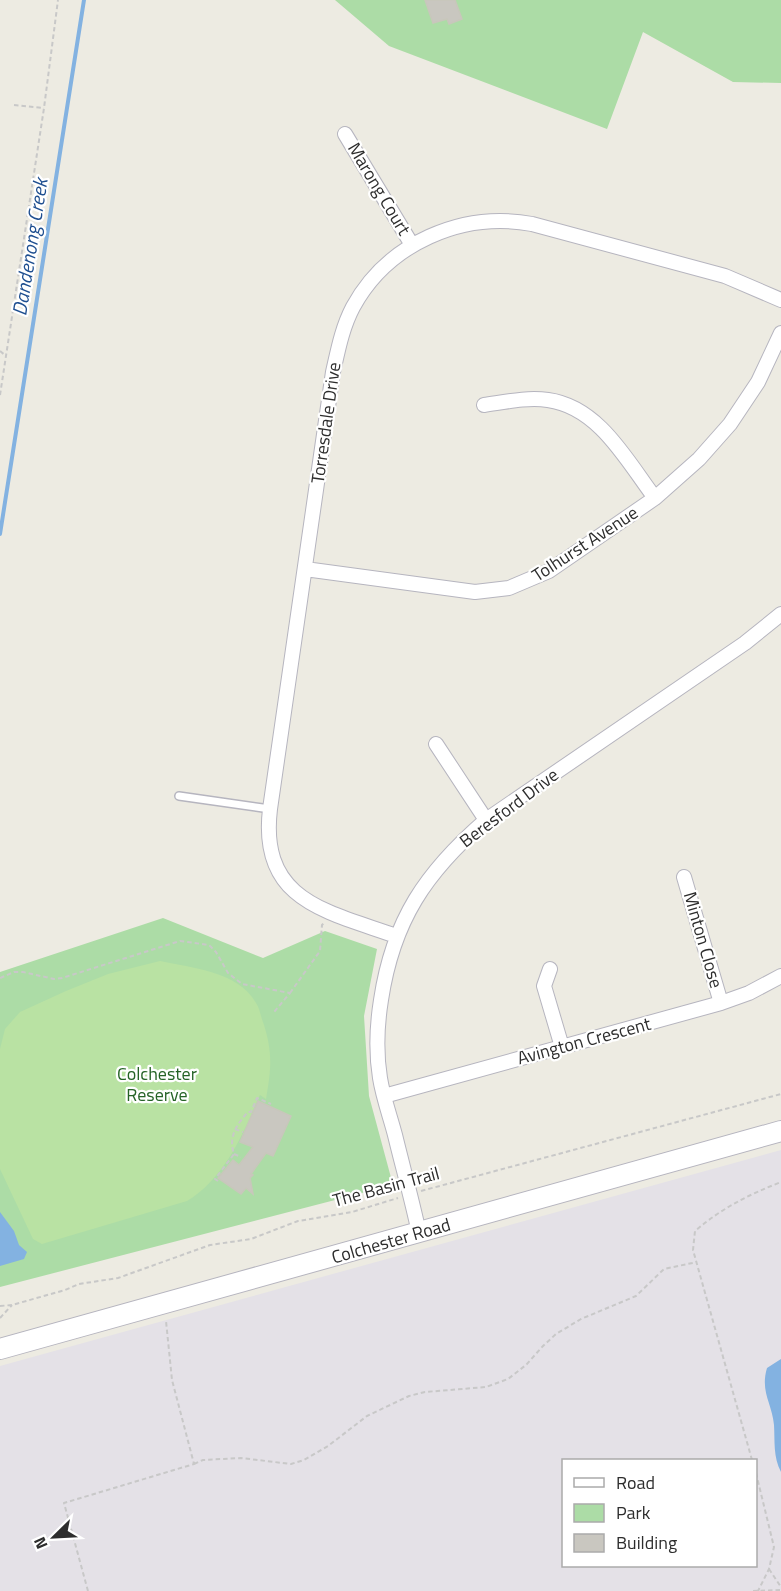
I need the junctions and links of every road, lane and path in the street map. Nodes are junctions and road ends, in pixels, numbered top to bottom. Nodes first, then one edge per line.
1 (58, 0) edge
2 (14, 105) dead end
3 (44, 108) junction
4 (345, 134) dead end
5 (412, 245) junction
6 (781, 300) edge
7 (781, 333) edge
8 (0, 351) edge
9 (6, 356) junction
10 (0, 395) edge
11 (483, 405) dead end
12 (655, 498) junction
13 (305, 569) junction
14 (781, 614) edge
15 (436, 744) dead end
16 (179, 796) dead end
17 (270, 809) junction
18 (486, 820) junction
19 (684, 877) dead end
20 (333, 914) junction
21 (396, 936) junction
22 (550, 969) dead end
23 (781, 976) edge
24 (0, 978) edge
25 (290, 993) junction
26 (721, 1003) junction
27 (274, 1012) dead end
28 (562, 1047) junction
29 (781, 1094) edge
30 (384, 1096) junction
31 (271, 1104) dead end
32 (235, 1129) junction
33 (781, 1131) edge
34 (243, 1132) dead end
35 (234, 1154) junction
36 (241, 1157) dead end
37 (218, 1181) dead end
38 (781, 1182) edge
39 (410, 1194) junction
40 (419, 1233) junction
41 (697, 1262) junction
42 (12, 1305) junction
43 (0, 1306) edge
44 (0, 1318) edge
45 (166, 1322) dead end
46 (0, 1349) edge
47 (751, 1459) edge
48 (194, 1464) junction
49 (757, 1477) edge
50 (769, 1569) junction
51 (781, 1588) edge
52 (758, 1590) edge
53 (88, 1591) edge
54 (753, 1591) edge

1 - 3 path
2 - 3 path
3 - 9 path
4 - 5 street, Marong Court
5 - 6 street, Torresdale Drive
5 - 13 street, Torresdale Drive
7 - 12 street, Tolhurst Avenue
8 - 9 path
9 - 10 path
11 - 12 street
12 - 13 street, Tolhurst Avenue
13 - 17 street, Torresdale Drive
14 - 18 street, Beresford Drive
15 - 18 street
16 - 17 lane
17 - 20 street, Torresdale Drive
18 - 21 street, Beresford Drive
19 - 26 street, Minton Close
20 - 21 street, Torresdale Drive
20 - 25 path
21 - 30 street, Beresford Drive
22 - 28 street
23 - 26 street, Avington Crescent
24 - 25 path
25 - 27 path
26 - 28 street, Avington Crescent
28 - 30 street, Avington Crescent
29 - 39 path, The Basin Trail
30 - 39 street, Beresford Drive
31 - 32 path
32 - 34 path
32 - 35 path
33 - 40 main road, Colchester Road
35 - 36 path
35 - 37 path
38 - 41 path
39 - 40 street, Beresford Drive
39 - 42 path, The Basin Trail
40 - 46 main road, Colchester Road
41 - 47 path
41 - 48 path
42 - 43 path, The Basin Trail
42 - 44 path
45 - 48 path
48 - 53 path
49 - 50 path
50 - 51 path
50 - 52 path
51 - 52 path
52 - 54 path

